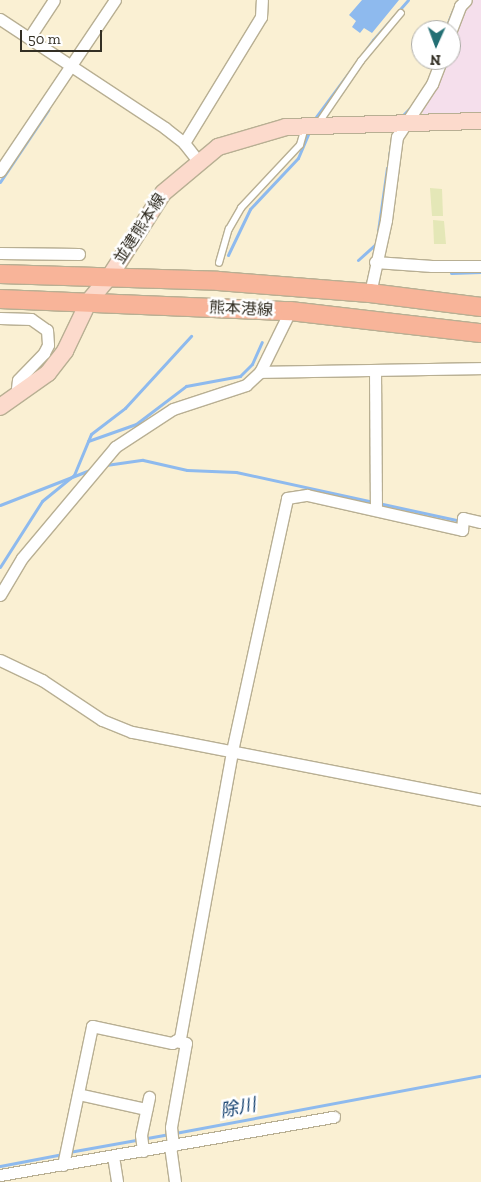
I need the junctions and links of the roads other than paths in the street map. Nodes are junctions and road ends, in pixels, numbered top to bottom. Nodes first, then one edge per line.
1 (54, 0) edge
2 (115, 0) edge
3 (262, 0) edge
4 (466, 0) edge
5 (401, 13) dead end
6 (0, 19) edge
7 (455, 20) edge
8 (29, 38) junction
9 (72, 67) junction
10 (437, 70) edge
11 (481, 121) edge
12 (404, 123) junction
13 (311, 126) junction
14 (184, 143) junction
15 (198, 161) junction
16 (0, 171) edge
17 (0, 253) edge
18 (79, 254) dead end
19 (376, 262) junction
20 (219, 263) dead end
21 (481, 266) edge
22 (0, 274) edge
23 (110, 276) junction
24 (370, 293) junction
25 (0, 299) edge
26 (90, 301) junction
27 (481, 308) edge
28 (290, 311) junction
29 (0, 318) edge
30 (481, 333) edge
31 (481, 368) edge
32 (375, 370) junction
33 (260, 372) junction
34 (16, 397) junction
35 (0, 407) edge
36 (376, 509) junction
37 (481, 522) edge
38 (0, 595) edge
39 (0, 660) edge
40 (232, 751) junction
41 (481, 800) edge
42 (175, 1041) junction
43 (78, 1094) junction
44 (149, 1098) dead end
45 (146, 1109) junction
46 (334, 1117) dead end
47 (172, 1146) junction
48 (143, 1151) junction
49 (113, 1156) junction
50 (63, 1165) junction
51 (0, 1176) edge
52 (117, 1182) edge
53 (175, 1182) edge

1 - 8 street
2 - 9 street
3 - 14 street
4 - 7 street
5 - 13 lane
6 - 8 street
8 - 9 street
9 - 14 street
9 - 16 street
10 - 12 street
11 - 12 main road, 並建熊本線
12 - 13 main road, 並建熊本線
12 - 19 street
13 - 15 main road, 並建熊本線
13 - 20 lane
14 - 15 street
15 - 23 main road, 並建熊本線
17 - 18 street
19 - 21 street
19 - 24 street
22 - 23 main road, 熊本港線
23 - 24 main road, 熊本港線
23 - 26 main road, 並建熊本線
24 - 27 main road, 熊本港線
25 - 26 main road, 熊本港線
26 - 28 main road, 熊本港線
26 - 34 main road, 並建熊本線
28 - 30 main road, 熊本港線
28 - 33 street
29 - 34 street
31 - 32 street
32 - 33 street
32 - 36 street
33 - 38 street
34 - 35 main road, 並建熊本線
36 - 37 street
36 - 40 street
39 - 40 street
40 - 41 street
40 - 42 street
42 - 43 street
42 - 47 street
43 - 45 street
43 - 50 street
44 - 45 street
45 - 48 street
46 - 47 street
47 - 48 street
47 - 53 street
48 - 49 street
49 - 50 street
49 - 52 street
50 - 51 street

